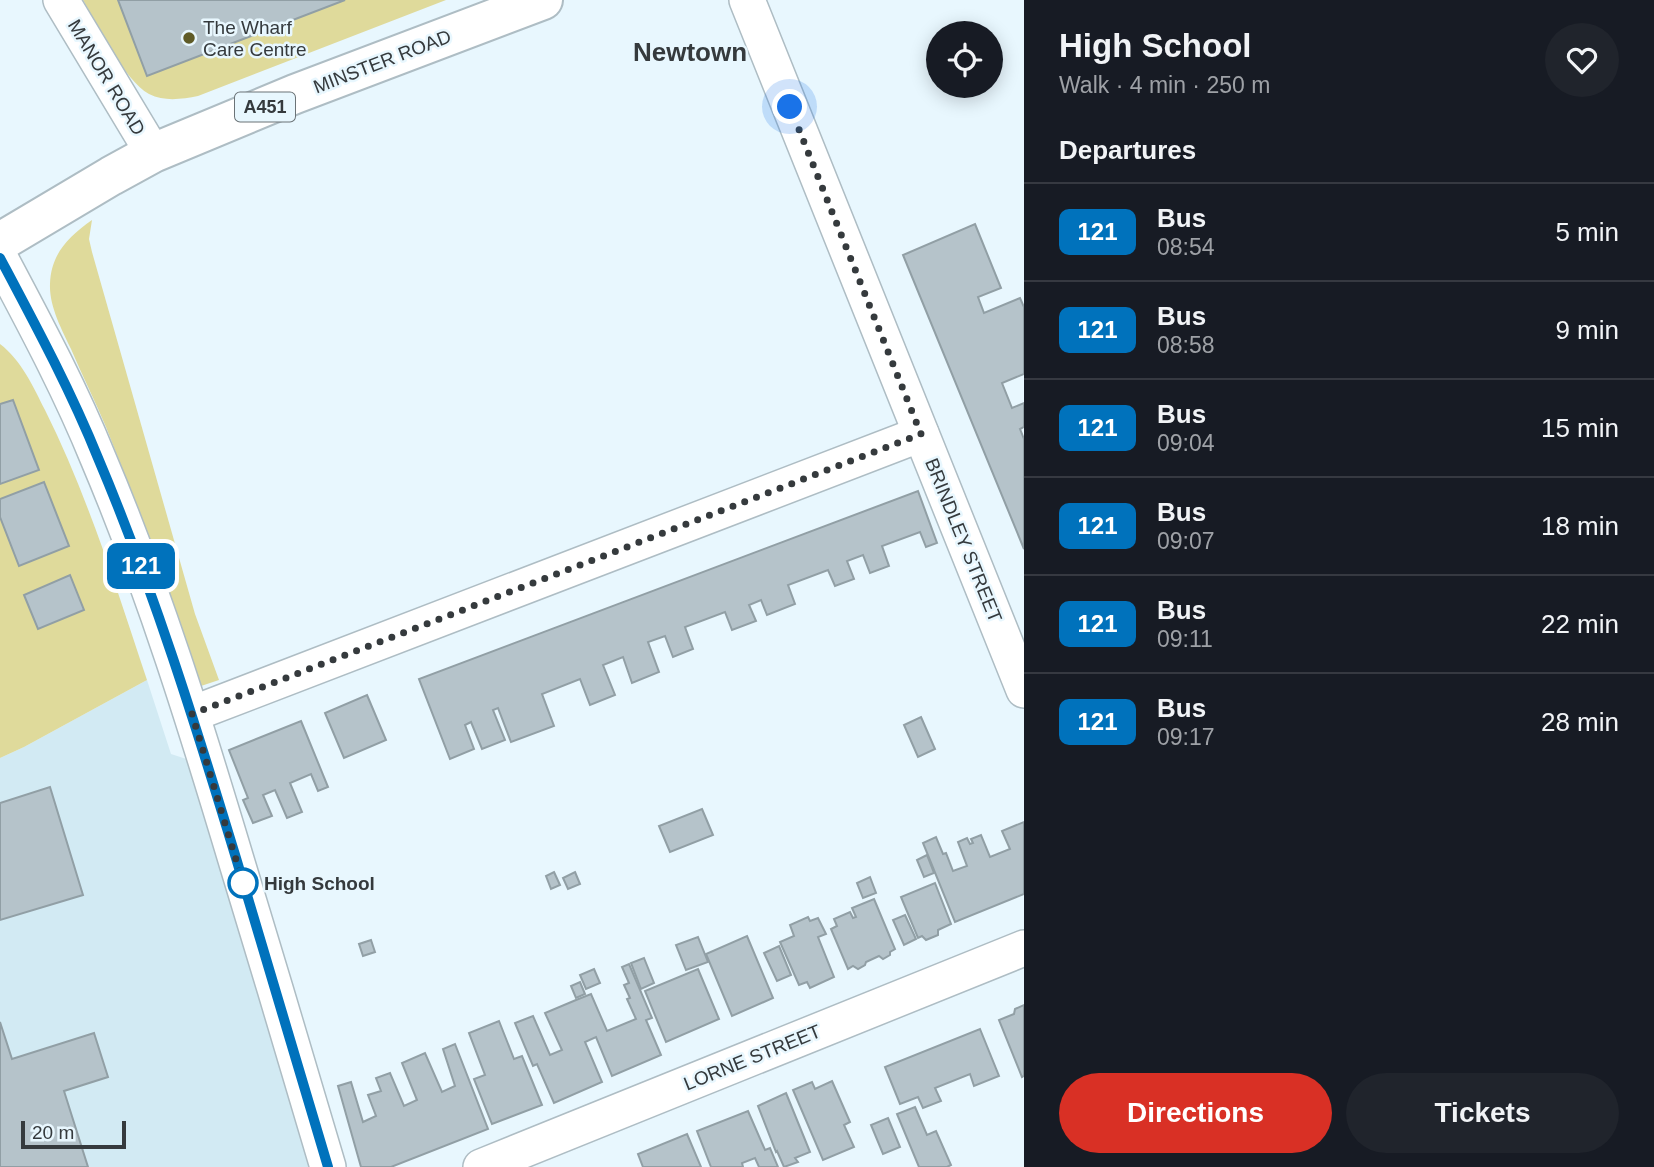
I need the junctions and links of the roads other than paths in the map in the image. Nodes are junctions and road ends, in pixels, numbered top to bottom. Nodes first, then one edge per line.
1 (61, 0) edge
2 (543, 0) edge
3 (747, 0) edge
4 (153, 153) junction
5 (0, 242) edge
6 (0, 258) edge
7 (921, 434) junction
8 (1024, 690) edge
9 (192, 714) junction
10 (1024, 948) edge
11 (328, 1167) edge
12 (481, 1167) edge

1 - 4 street, MANOR ROAD
2 - 4 main road, MINSTER ROAD / A451
3 - 7 street, BRINDLEY STREET
4 - 5 main road, MINSTER ROAD / A451
6 - 9 street
7 - 8 street, BRINDLEY STREET
7 - 9 street
9 - 11 street
10 - 12 street, LORNE STREET

